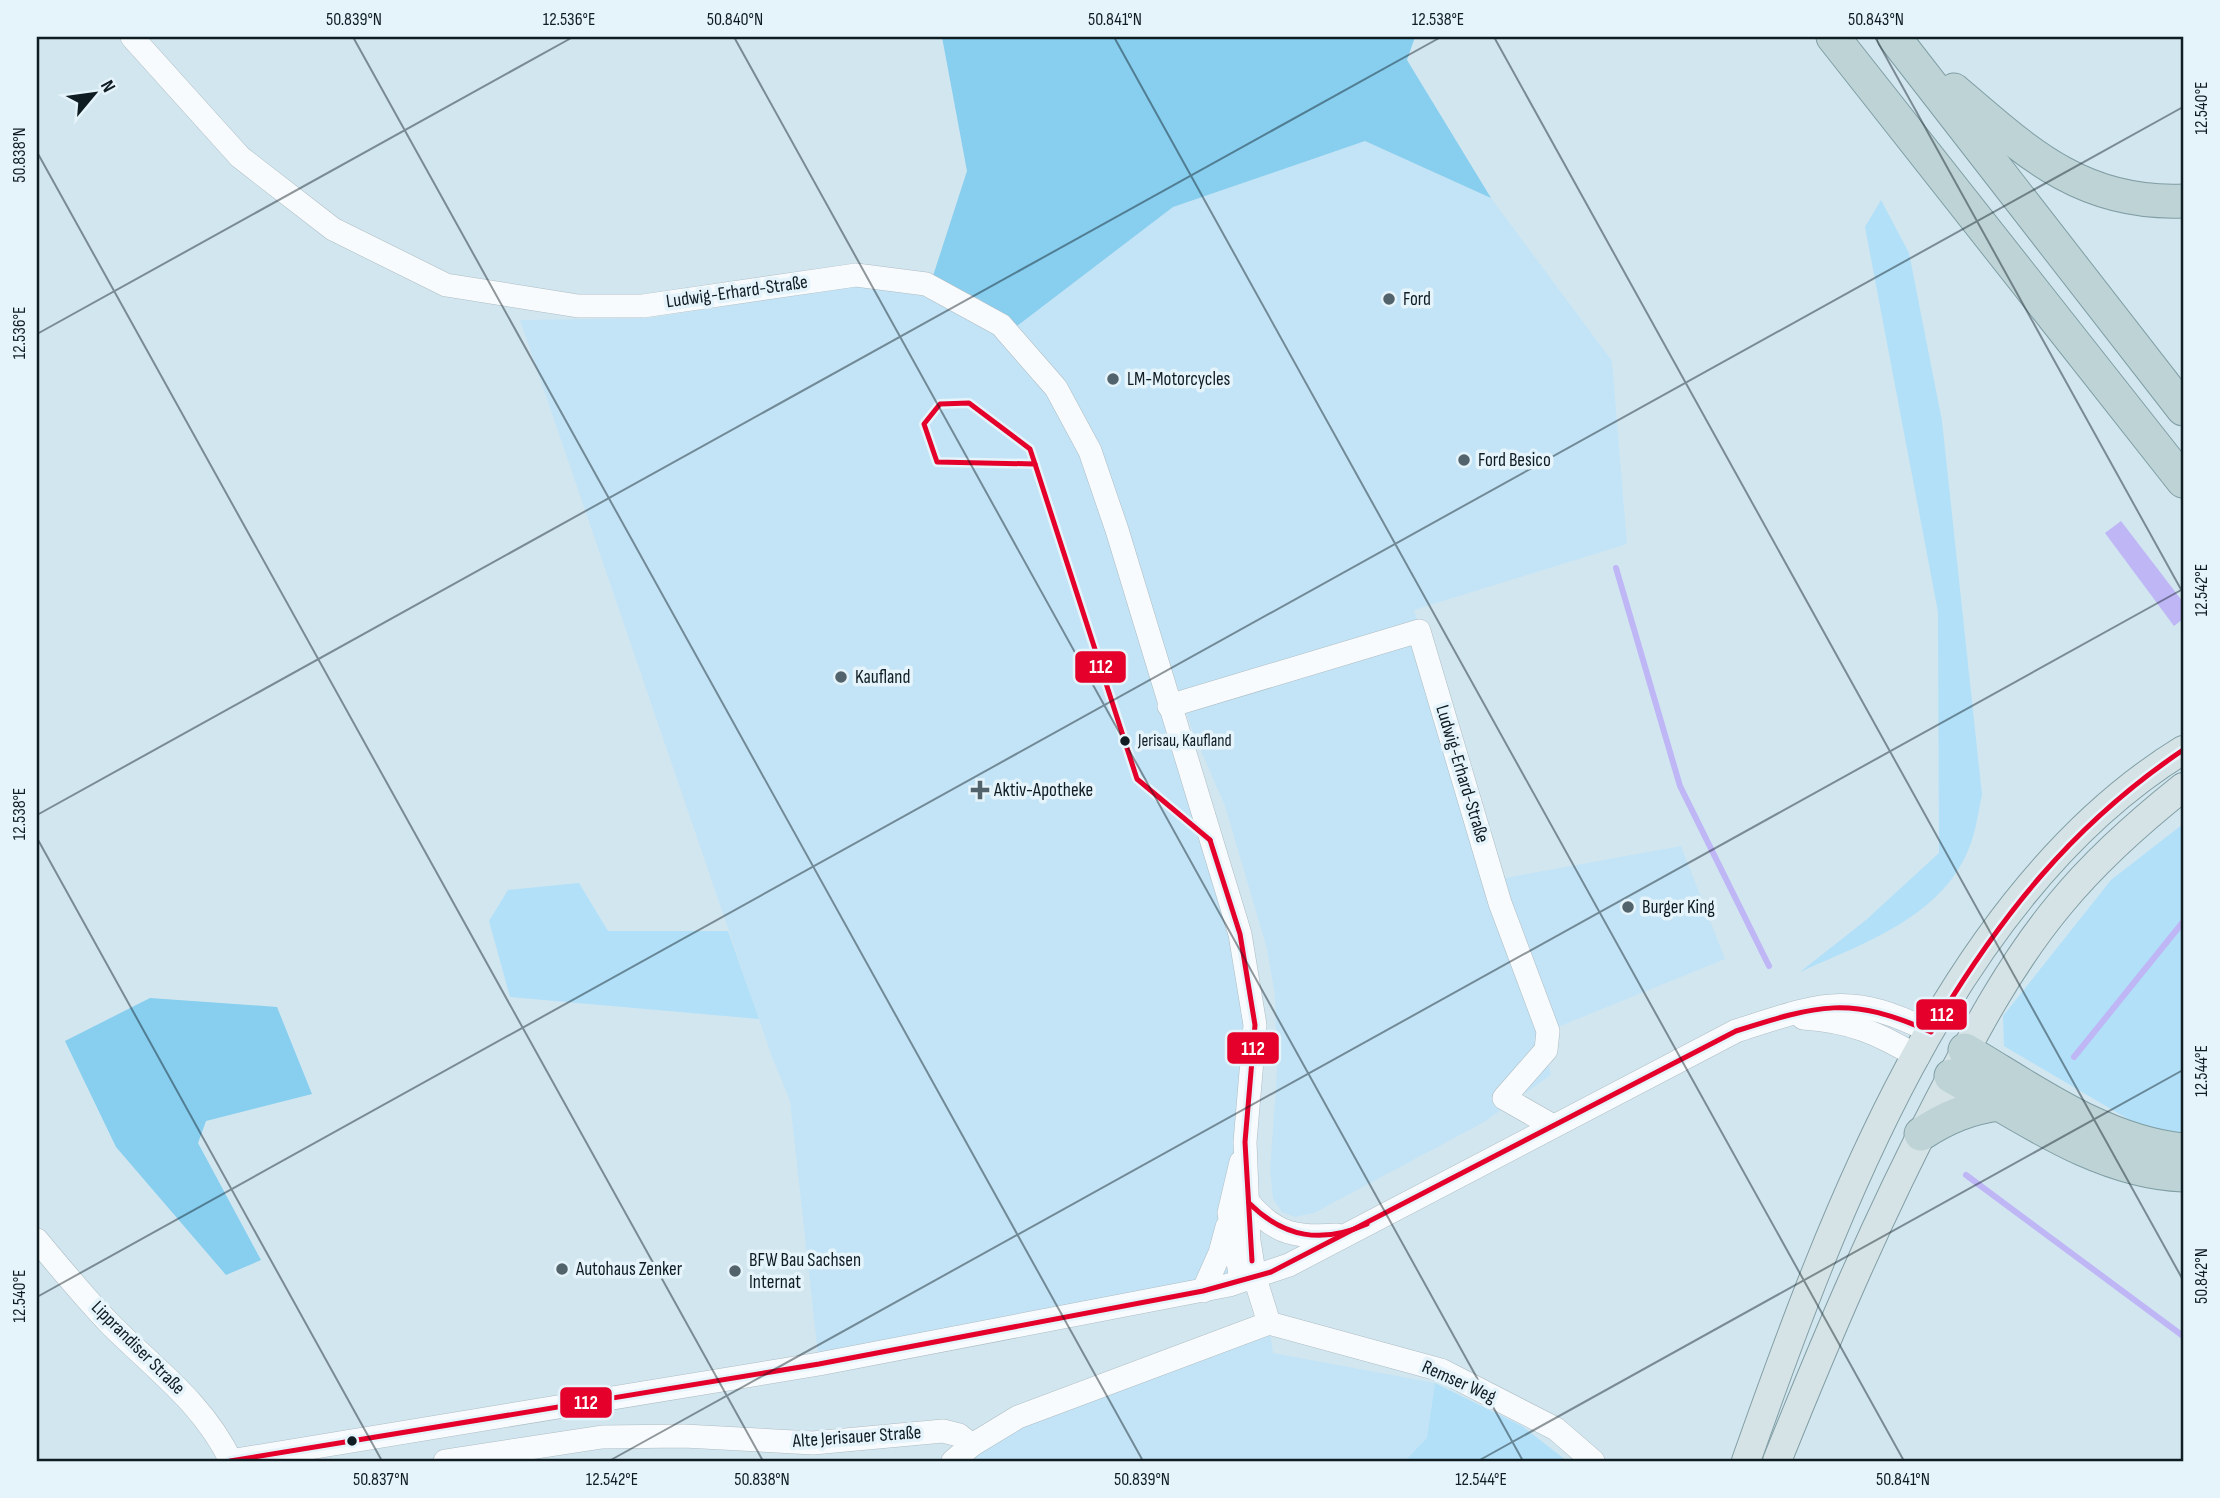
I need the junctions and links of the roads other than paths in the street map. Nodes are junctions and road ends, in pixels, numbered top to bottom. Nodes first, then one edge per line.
1 (132, 37) edge
2 (1833, 37) edge
3 (1896, 39) edge
4 (2183, 201) edge
5 (2183, 409) edge
6 (2183, 481) edge
7 (1169, 706) junction
8 (2183, 750) edge
9 (2183, 787) edge
10 (1775, 1018) junction
11 (1931, 1032) junction
12 (1917, 1057) junction
13 (1958, 1063) junction
14 (2000, 1104) junction
15 (1553, 1126) junction
16 (1921, 1134) junction
17 (2183, 1150) edge
18 (2183, 1175) edge
19 (1239, 1208) junction
20 (1348, 1235) junction
21 (37, 1240) edge
22 (1248, 1280) junction
23 (1203, 1291) junction
24 (1269, 1323) junction
25 (972, 1445) junction
26 (231, 1461) edge
27 (445, 1461) edge
28 (953, 1461) edge
29 (1593, 1461) edge
30 (1746, 1461) edge
31 (1777, 1461) edge

1 - 7 street, Ludwig-Erhard-Straße
2 - 6 highway
3 - 4 highway
3 - 5 highway
7 - 15 street, Ludwig-Erhard-Straße
7 - 19 street, Ludwig-Erhard-Straße
8 - 11 main road
9 - 13 main road
10 - 11 street
10 - 12 street
10 - 15 street
11 - 12 main road
11 - 13 main road
12 - 13 main road
12 - 30 main road
13 - 14 highway
13 - 16 main road
13 - 17 highway
14 - 16 highway
14 - 18 highway
15 - 20 street
16 - 31 main road
19 - 20 street
19 - 22 street, Ludwig-Erhard-Straße
19 - 23 street
20 - 22 street
21 - 26 street, Lipprandiser Straße
22 - 23 street
22 - 24 street
23 - 26 street
24 - 25 street
24 - 29 street, Remser Weg
25 - 27 street, Alte Jerisauer Straße
25 - 28 street

